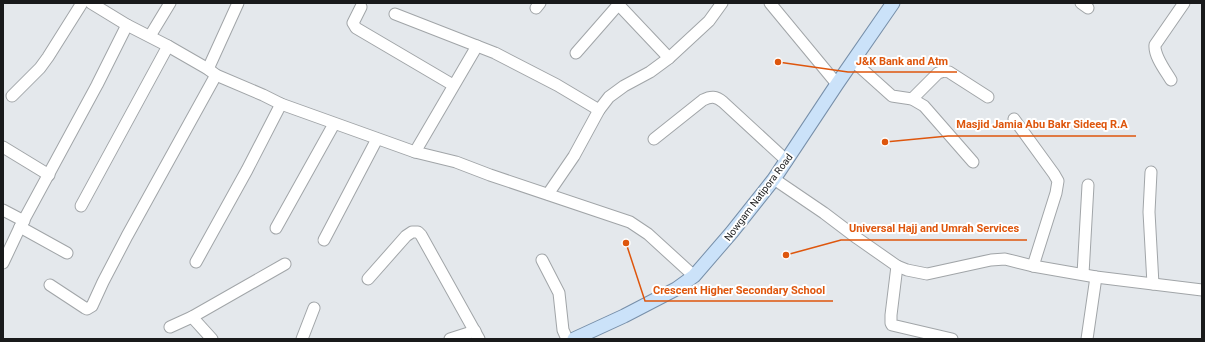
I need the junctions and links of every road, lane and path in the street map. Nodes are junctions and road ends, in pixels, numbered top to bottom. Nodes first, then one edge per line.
1 (82, 3) edge
2 (90, 3) edge
3 (170, 3) edge
4 (238, 3) edge
5 (770, 3) edge
6 (894, 3) edge
7 (1184, 3) edge
8 (618, 4) edge
9 (720, 4) edge
10 (105, 7) edge
11 (361, 7) dead end
12 (394, 14) dead end
13 (127, 25) junction
14 (150, 36) junction
15 (168, 46) junction
16 (477, 46) junction
17 (576, 53) dead end
18 (669, 58) junction
19 (853, 61) junction
20 (212, 72) junction
21 (1171, 80) dead end
22 (837, 84) junction
23 (453, 85) junction
24 (12, 96) dead end
25 (988, 97) dead end
26 (912, 99) junction
27 (281, 104) junction
28 (599, 110) junction
29 (1014, 119) dead end
30 (334, 124) junction
31 (377, 138) junction
32 (654, 139) dead end
33 (3, 147) edge
34 (415, 152) junction
35 (787, 161) junction
36 (973, 162) dead end
37 (1151, 172) dead end
38 (49, 175) junction
39 (774, 179) junction
40 (1088, 186) dead end
41 (548, 194) junction
42 (81, 206) dead end
43 (3, 210) edge
44 (22, 224) junction
45 (276, 228) dead end
46 (324, 240) dead end
47 (67, 253) dead end
48 (542, 260) dead end
49 (196, 262) dead end
50 (3, 263) edge
51 (285, 264) dead end
52 (897, 266) junction
53 (1033, 266) junction
54 (1083, 274) junction
55 (694, 276) junction
56 (1096, 277) junction
57 (368, 279) dead end
58 (1153, 284) junction
59 (50, 285) dead end
60 (1202, 290) edge
61 (314, 308) dead end
62 (192, 316) junction
63 (170, 327) dead end
64 (477, 335) edge
65 (212, 339) edge
66 (302, 339) edge
67 (450, 339) edge
68 (567, 339) edge
69 (574, 339) edge
70 (952, 339) edge
71 (1087, 339) edge

1 - 24 street
2 - 10 street
3 - 14 street
4 - 20 street
5 - 22 street
6 - 19 main road, Nowgam Natipora Road
7 - 21 street
8 - 17 street
8 - 18 street
9 - 18 street
10 - 13 street
11 - 23 street
12 - 16 street
13 - 14 street
13 - 38 street
14 - 15 street
15 - 20 street
15 - 42 street
16 - 23 street
16 - 28 street
18 - 28 street
19 - 22 main road, Nowgam Natipora Road
19 - 26 street
20 - 27 street
20 - 59 street
22 - 35 main road, Nowgam Natipora Road
23 - 34 street
25 - 26 street
26 - 36 street
27 - 30 street
27 - 49 street
28 - 41 street
29 - 53 street
30 - 31 street
30 - 45 street
31 - 34 street
31 - 46 street
32 - 35 street
33 - 38 street
34 - 41 street
35 - 39 main road, Nowgam Natipora Road
37 - 58 street
38 - 44 street
39 - 52 street
39 - 55 main road, Nowgam Natipora Road
40 - 54 street
41 - 55 street
43 - 44 street
44 - 47 street
44 - 50 street
48 - 68 street
51 - 62 street
52 - 53 street
52 - 70 street
53 - 54 street
54 - 56 street
55 - 69 main road, Nowgam Natipora Road
56 - 58 street
56 - 71 street
57 - 64 street
58 - 60 street
61 - 66 street
62 - 63 street
62 - 65 street
64 - 67 street

